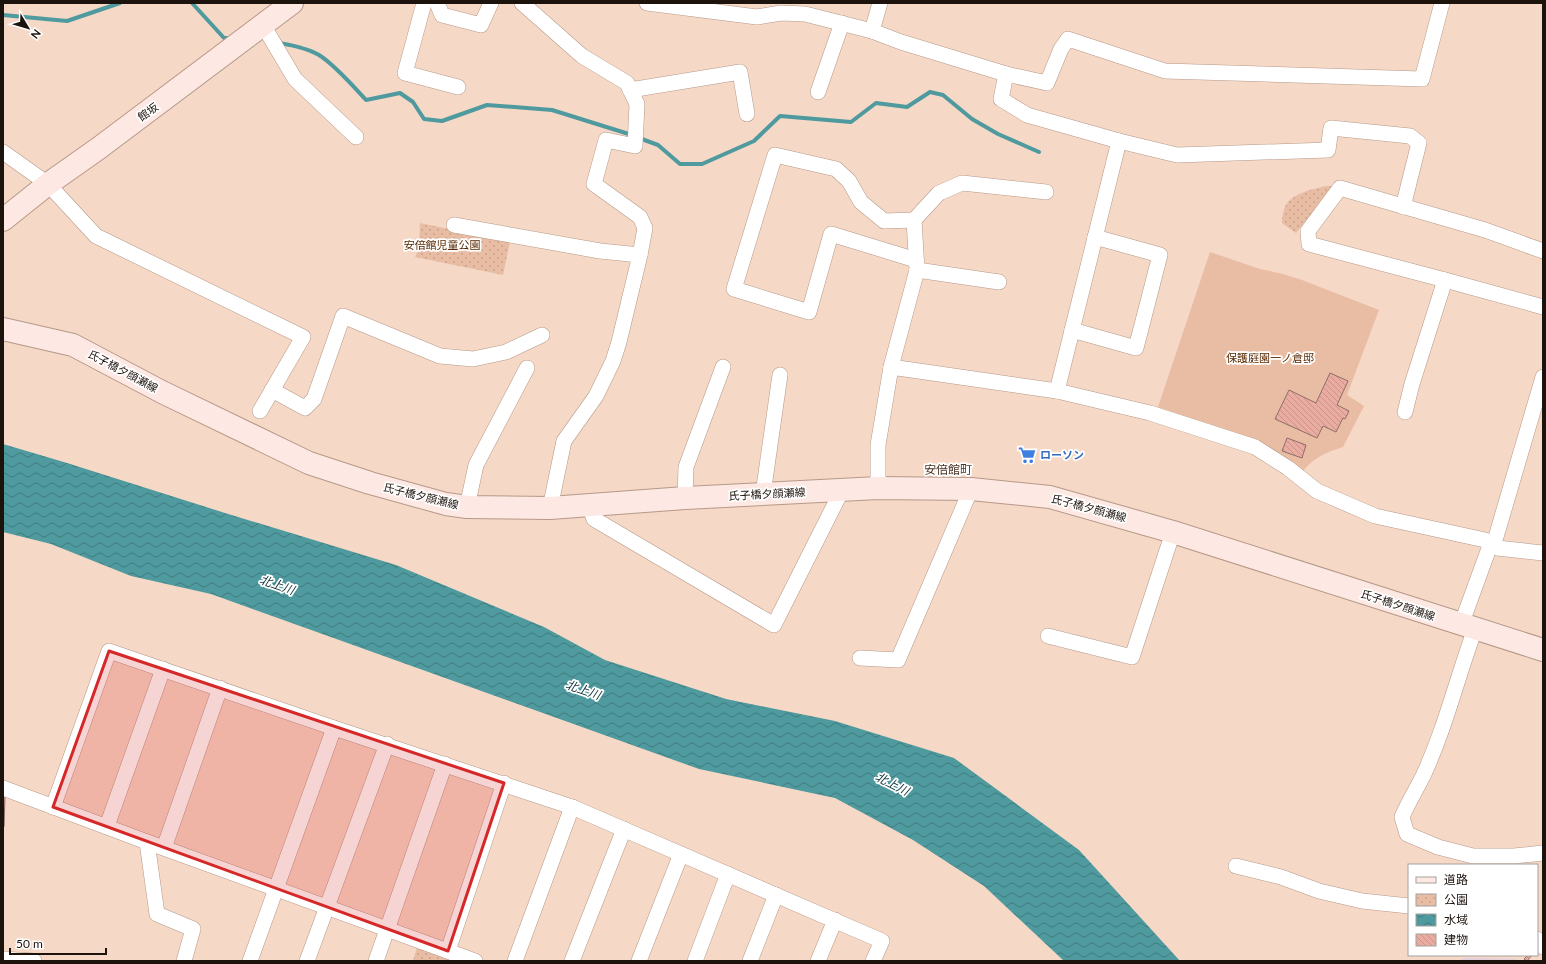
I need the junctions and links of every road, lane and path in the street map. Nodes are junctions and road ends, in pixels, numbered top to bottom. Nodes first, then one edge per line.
1 (292, 3) edge
2 (424, 3) edge
3 (437, 3) edge
4 (491, 3) edge
5 (522, 3) edge
6 (647, 3) edge
7 (880, 3) edge
8 (1442, 3) edge
9 (716, 7) edge
10 (802, 8) edge
11 (842, 23) junction
12 (258, 29) junction
13 (872, 31) junction
14 (1006, 74) junction
15 (458, 87) dead end
16 (630, 90) junction
17 (818, 92) dead end
18 (747, 114) dead end
19 (356, 137) dead end
20 (1119, 141) junction
21 (3, 152) edge
22 (48, 184) junction
23 (1046, 192) dead end
24 (1403, 207) junction
25 (3, 220) edge
26 (914, 220) junction
27 (454, 225) dead end
28 (1095, 237) junction
29 (1543, 251) edge
30 (640, 255) junction
31 (917, 265) junction
32 (1445, 280) junction
33 (999, 282) dead end
34 (1543, 307) edge
35 (3, 329) edge
36 (1072, 330) junction
37 (542, 334) dead end
38 (722, 367) dead end
39 (891, 367) junction
40 (527, 368) dead end
41 (780, 375) dead end
42 (1542, 385) edge
43 (272, 390) junction
44 (1057, 391) junction
45 (260, 411) dead end
46 (1405, 412) dead end
47 (878, 488) junction
48 (971, 489) junction
49 (842, 490) junction
50 (763, 494) junction
51 (685, 498) junction
52 (589, 505) junction
53 (467, 506) junction
54 (550, 508) junction
55 (1173, 532) junction
56 (1492, 544) junction
57 (1543, 553) edge
58 (1468, 627) junction
59 (1048, 636) dead end
60 (1543, 650) edge
61 (860, 658) dead end
62 (163, 669) junction
63 (220, 688) junction
64 (334, 728) junction
65 (387, 744) junction
66 (445, 764) junction
67 (504, 783) junction
68 (3, 788) edge
69 (53, 807) junction
70 (572, 807) junction
71 (107, 826) junction
72 (624, 829) junction
73 (147, 842) junction
74 (164, 848) junction
75 (1543, 853) edge
76 (681, 854) junction
77 (1474, 861) edge
78 (1236, 866) dead end
79 (728, 874) junction
80 (276, 888) junction
81 (776, 895) junction
82 (1408, 906) edge
83 (327, 907) junction
84 (835, 920) junction
85 (387, 929) junction
86 (448, 951) junction
87 (3, 959) edge
88 (34, 961) edge
89 (184, 961) edge
90 (250, 961) edge
91 (307, 961) edge
92 (376, 961) edge
93 (475, 961) edge
94 (515, 961) edge
95 (572, 961) edge
96 (639, 961) edge
97 (695, 961) edge
98 (750, 961) edge
99 (818, 961) edge
100 (874, 961) edge

1 - 12 main road, 館坂
2 - 15 street
3 - 4 street
5 - 16 street
6 - 9 street
7 - 13 street
8 - 14 street
9 - 10 street
10 - 11 street
11 - 13 street
11 - 17 street
12 - 19 street
12 - 22 main road, 館坂
13 - 14 street
14 - 20 street
16 - 18 street
16 - 30 street
20 - 24 street
20 - 28 street
21 - 22 street
22 - 25 main road, 館坂
22 - 43 street
23 - 26 street
24 - 29 street
24 - 32 street
26 - 31 street
26 - 31 street
27 - 30 street
28 - 36 street
28 - 36 street
30 - 54 street
31 - 33 street
31 - 39 street
32 - 34 street
32 - 46 street
35 - 53 main road, 氏子橋夕顔瀬線
36 - 44 street
37 - 43 street
38 - 51 street
39 - 44 street
39 - 47 street
40 - 53 street
41 - 50 street
42 - 56 street
43 - 45 street
44 - 56 street
47 - 48 main road, 氏子橋夕顔瀬線
47 - 49 main road, 氏子橋夕顔瀬線
48 - 55 main road, 氏子橋夕顔瀬線
48 - 61 street
49 - 50 main road, 氏子橋夕顔瀬線
49 - 52 street
50 - 51 main road, 氏子橋夕顔瀬線
51 - 52 main road, 氏子橋夕顔瀬線
52 - 54 main road, 氏子橋夕顔瀬線
53 - 54 main road, 氏子橋夕顔瀬線
55 - 58 main road, 氏子橋夕顔瀬線
55 - 59 street
56 - 57 street
56 - 58 street
58 - 60 main road, 氏子橋夕顔瀬線
58 - 77 street
62 - 63 street
62 - 69 street
62 - 71 street
63 - 64 street
63 - 74 street
64 - 65 street
64 - 80 street
65 - 66 street
65 - 83 street
66 - 67 street
66 - 85 street
67 - 70 street
67 - 86 street
68 - 69 street
69 - 71 street
70 - 72 street
70 - 94 street
71 - 73 street
72 - 76 street
72 - 95 street
73 - 74 street
73 - 89 street
74 - 80 street
75 - 77 street
76 - 79 street
76 - 96 street
78 - 82 street
79 - 81 street
79 - 97 street
80 - 83 street
80 - 90 street
81 - 84 street
81 - 98 street
83 - 85 street
83 - 91 street
84 - 99 street
84 - 100 street
85 - 86 street
85 - 92 street
86 - 93 street
87 - 88 street

